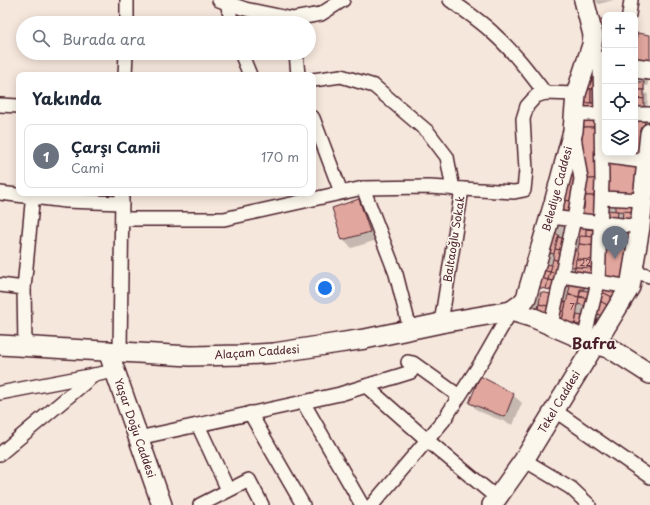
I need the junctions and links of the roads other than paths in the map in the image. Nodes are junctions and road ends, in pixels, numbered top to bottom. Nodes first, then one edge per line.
1 (127, 0) edge
2 (342, 0) edge
3 (584, 0) edge
4 (631, 0) edge
5 (223, 1) edge
6 (458, 2) edge
7 (244, 4) edge
8 (629, 12) edge
9 (127, 16) edge
10 (229, 16) edge
11 (279, 16) edge
12 (313, 16) edge
13 (126, 60) edge
14 (244, 60) edge
15 (297, 60) edge
16 (598, 61) edge
17 (638, 68) edge
18 (650, 70) edge
19 (125, 72) edge
20 (249, 72) edge
21 (298, 72) edge
22 (316, 80) edge
23 (545, 92) junction
24 (576, 94) junction
25 (602, 103) edge
26 (0, 105) edge
27 (16, 106) edge
28 (602, 114) edge
29 (638, 114) edge
30 (650, 114) edge
31 (574, 122) junction
32 (316, 126) edge
33 (650, 134) edge
34 (602, 156) joint
35 (647, 162) junction
36 (364, 188) junction
37 (457, 189) junction
38 (341, 192) junction
39 (0, 193) edge
40 (16, 194) edge
41 (316, 195) edge
42 (32, 196) edge
43 (38, 196) edge
44 (310, 196) edge
45 (122, 198) edge
46 (294, 198) edge
47 (602, 198) junction
48 (646, 200) edge
49 (550, 217) junction
50 (122, 219) junction
51 (574, 219) junction
52 (601, 222) junction
53 (640, 227) junction
54 (562, 276) junction
55 (638, 278) edge
56 (598, 282) junction
57 (0, 285) edge
58 (24, 288) junction
59 (511, 311) junction
60 (441, 323) junction
61 (551, 324) junction
62 (410, 329) junction
63 (589, 342) junction
64 (0, 345) edge
65 (25, 346) junction
66 (0, 356) edge
67 (114, 359) junction
68 (650, 374) edge
69 (94, 375) junction
70 (366, 386) junction
71 (650, 388) edge
72 (0, 392) edge
73 (459, 396) junction
74 (304, 402) junction
75 (554, 410) junction
76 (250, 413) junction
77 (198, 425) junction
78 (138, 438) junction
79 (427, 440) junction
80 (0, 454) edge
81 (524, 460) junction
82 (650, 478) edge
83 (228, 490) junction
84 (495, 502) edge
85 (162, 505) edge
86 (200, 505) edge
87 (262, 505) edge
88 (303, 505) edge
89 (362, 505) edge
90 (372, 505) edge
91 (589, 505) edge

1 - 9 street
2 - 12 street
3 - 16 main road, Belediye Caddesi
4 - 8 street
5 - 7 street
5 - 10 street
6 - 23 street
7 - 11 street
13 - 19 street
14 - 20 street
15 - 21 street
16 - 24 main road, Belediye Caddesi
16 - 25 street
17 - 18 main road
22 - 37 street
23 - 24 street
23 - 37 street, Baltaoğlu Sokak
24 - 31 main road, Belediye Caddesi
26 - 27 street
28 - 31 street
29 - 30 street
31 - 49 main road, Belediye Caddesi
31 - 51 street
32 - 38 street
33 - 35 main road, Tekel Caddesi
34 - 35 street
34 - 47 street
35 - 48 main road, Tekel Caddesi
36 - 37 street
36 - 38 street
36 - 62 street
37 - 60 street, Baltaoğlu Sokak
38 - 41 street
39 - 40 street
42 - 58 street
43 - 45 street
44 - 46 street
45 - 50 street
46 - 50 street
47 - 48 street
47 - 52 street
48 - 53 main road, Tekel Caddesi
49 - 51 street
49 - 59 main road, Belediye Caddesi
50 - 67 street
51 - 52 street
51 - 54 street
52 - 53 street
52 - 56 street
53 - 55 main road, Tekel Caddesi
54 - 56 street
54 - 61 street
55 - 56 street
55 - 63 main road, Tekel Caddesi
56 - 63 street
57 - 58 street
58 - 65 street
59 - 60 main road, Alaçam Caddesi
59 - 61 main road
59 - 73 street
60 - 62 main road, Alaçam Caddesi
61 - 63 main road
62 - 67 main road, Alaçam Caddesi
63 - 68 main road
63 - 71 main road
63 - 75 main road, Tekel Caddesi
64 - 65 main road, Alaçam Caddesi
65 - 67 main road, Alaçam Caddesi
66 - 67 main road, Alaçam Caddesi
67 - 69 street
67 - 78 main road, Yaşar Doğu Caddesi
69 - 72 street
69 - 80 street
70 - 73 street
70 - 74 street
70 - 79 street
73 - 79 street
74 - 76 street
74 - 89 street
75 - 81 main road, Tekel Caddesi
75 - 82 street
76 - 77 street
76 - 88 street
77 - 78 street
77 - 83 street
78 - 85 main road, Yaşar Doğu Caddesi
79 - 84 street
79 - 90 street
81 - 84 main road, Tekel Caddesi
81 - 91 street
83 - 86 street
83 - 87 street

